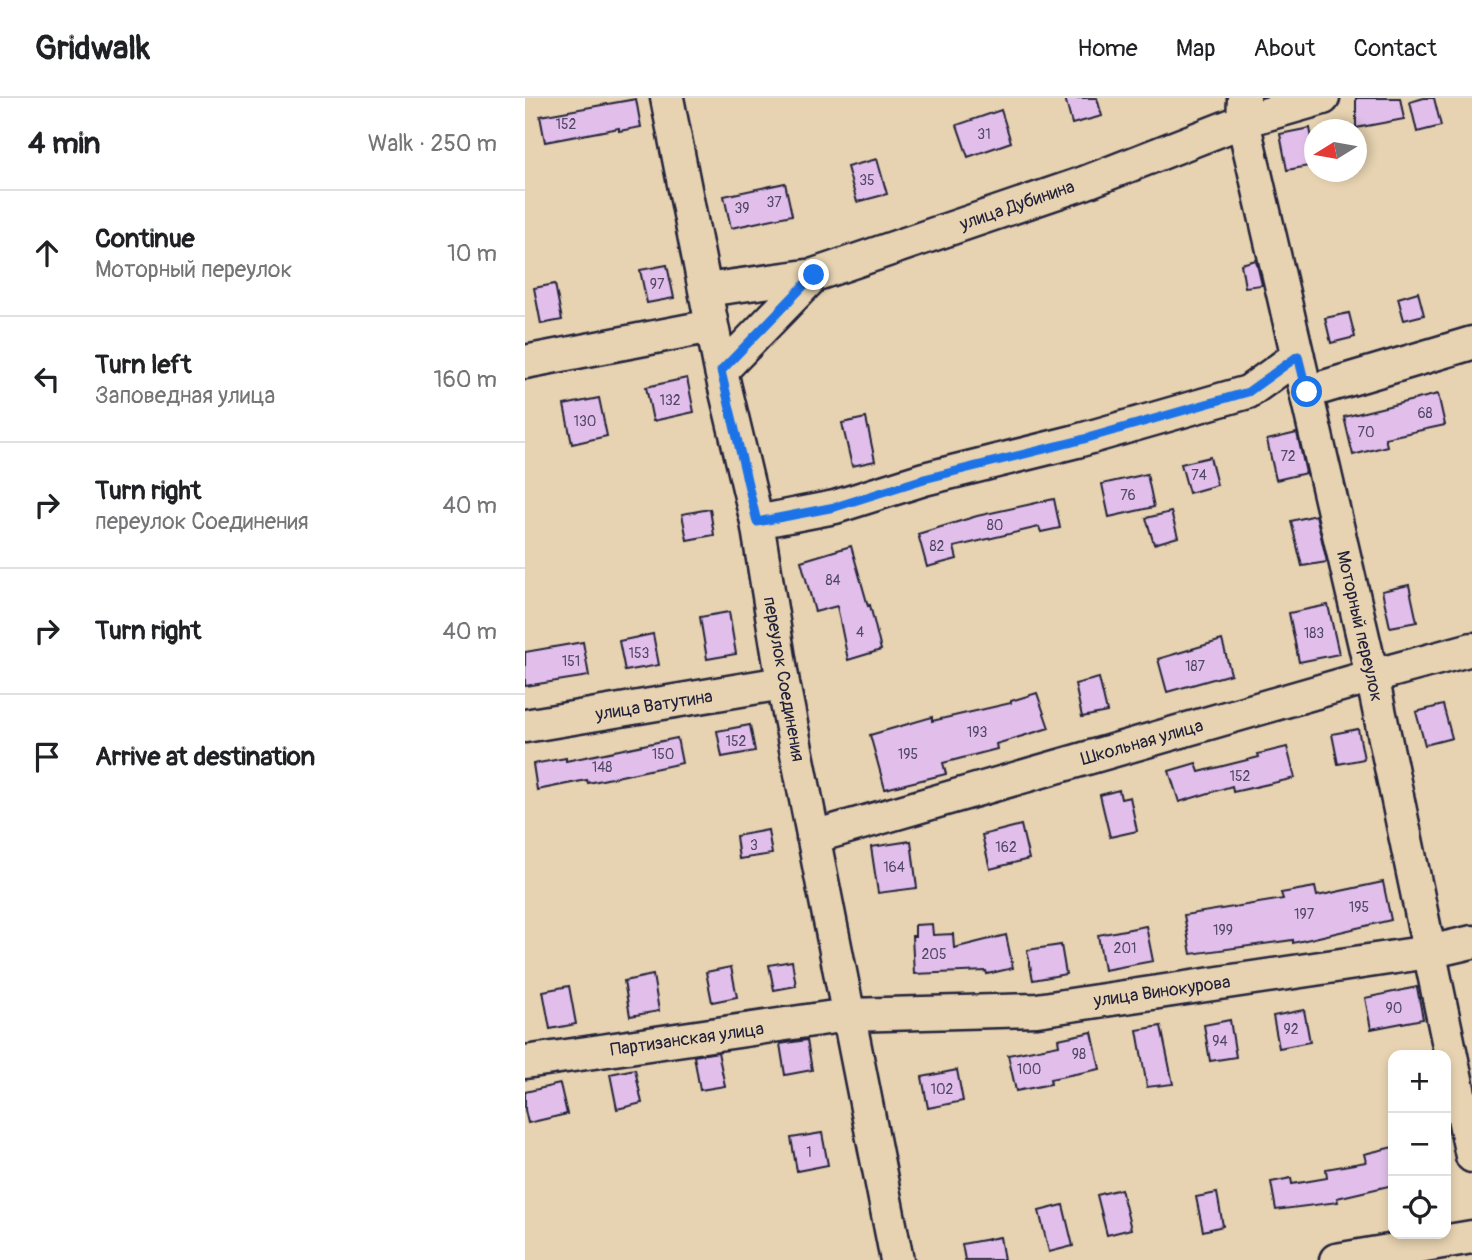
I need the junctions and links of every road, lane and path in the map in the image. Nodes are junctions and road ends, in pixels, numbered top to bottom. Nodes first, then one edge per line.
1 (667, 98) edge
2 (1323, 98) edge
3 (1244, 109) edge
4 (814, 275) junction
5 (705, 290) junction
6 (712, 326) junction
7 (1472, 343) edge
8 (1298, 356) junction
9 (525, 362) edge
10 (721, 371) junction
11 (1307, 392) junction
12 (757, 522) junction
13 (1472, 649) edge
14 (1371, 676) junction
15 (783, 683) junction
16 (525, 726) edge
17 (813, 837) junction
18 (1472, 942) edge
19 (1429, 952) junction
20 (848, 1015) junction
21 (525, 1062) edge
22 (1472, 1156) edge
23 (1472, 1237) edge
24 (1419, 1253) edge
25 (897, 1260) edge
26 (1336, 1260) edge

1 - 5 street, переулок Соединения
2 - 3 street, улица Дубинина
3 - 4 street, улица Дубинина
3 - 8 street, Моторный переулок
4 - 5 street, улица Дубинина
4 - 10 street
5 - 6 street, переулок Соединения
6 - 9 street
6 - 10 street, переулок Соединения
7 - 11 street
8 - 11 street, Моторный переулок
8 - 12 street
10 - 12 street, переулок Соединения
11 - 14 street, Моторный переулок
12 - 15 street, переулок Соединения
13 - 14 street, Школьная улица
14 - 17 street, Школьная улица
14 - 19 street, Моторный переулок
15 - 16 street, улица Ватутина
15 - 17 street, переулок Соединения
17 - 20 street, переулок Соединения
18 - 19 street, улица Винокурова
19 - 20 street, улица Винокурова
19 - 22 street, Моторный переулок
20 - 21 street, Партизанская улица
20 - 25 street, переулок Соединения
23 - 24 street
24 - 26 street

